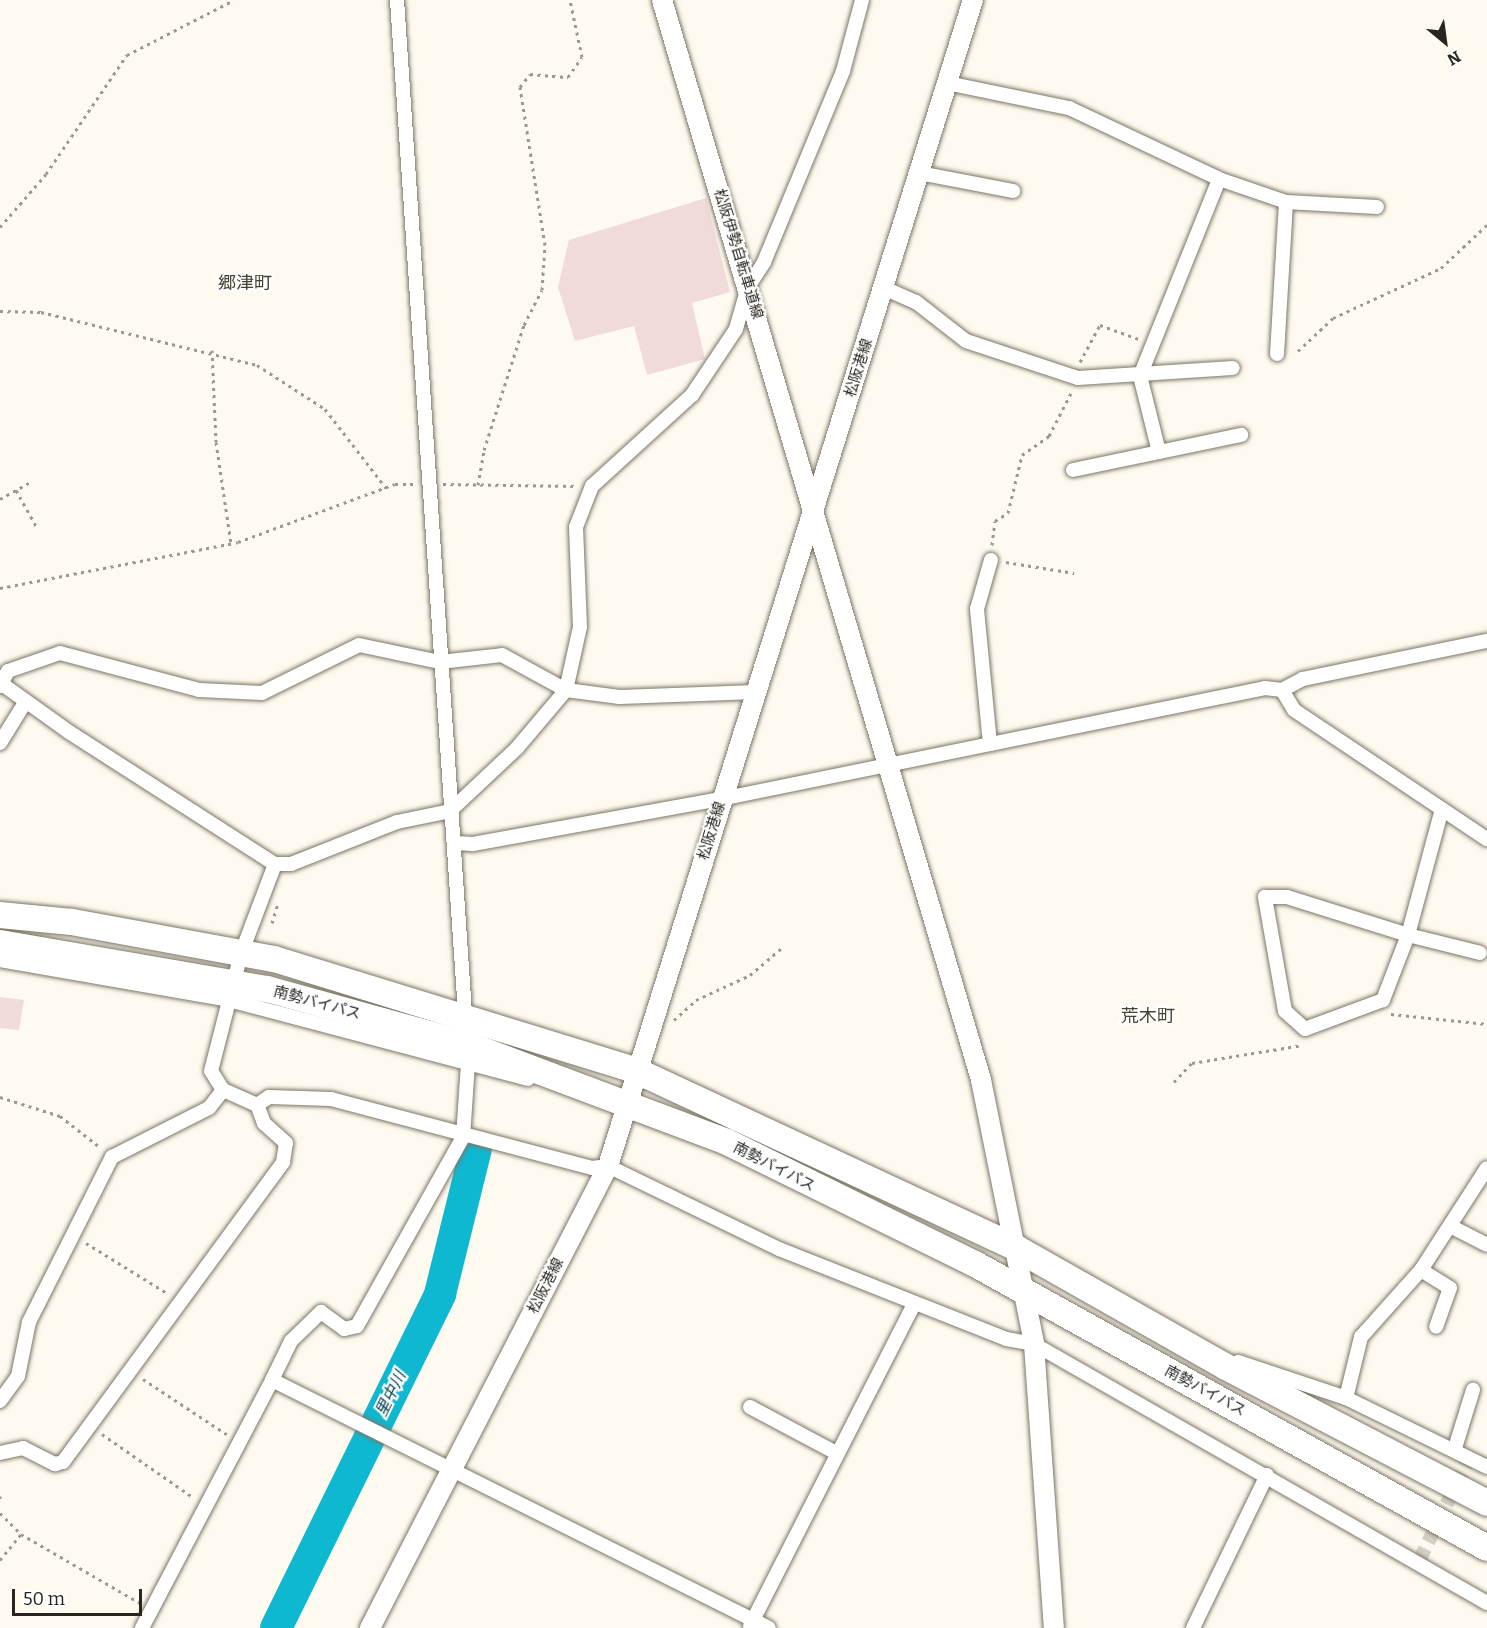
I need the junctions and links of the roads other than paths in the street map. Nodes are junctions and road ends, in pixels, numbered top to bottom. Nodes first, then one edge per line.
1 (397, 0) edge
2 (663, 0) edge
3 (862, 0) edge
4 (973, 0) edge
5 (947, 83) junction
6 (919, 173) junction
7 (1219, 179) junction
8 (1013, 191) dead end
9 (1286, 202) junction
10 (1377, 207) dead end
11 (748, 287) junction
12 (884, 288) junction
13 (1277, 354) dead end
14 (1233, 368) dead end
15 (1140, 376) junction
16 (1241, 435) dead end
17 (1159, 452) junction
18 (1073, 470) dead end
19 (816, 507) junction
20 (991, 560) road end
21 (1487, 641) edge
22 (440, 662) junction
23 (1, 682) edge
24 (566, 690) junction
25 (1282, 690) junction
26 (756, 692) junction
27 (26, 701) junction
28 (0, 743) edge
29 (990, 744) junction
30 (890, 764) junction
31 (722, 799) junction
32 (1442, 808) junction
33 (450, 811) junction
34 (1487, 839) edge
35 (455, 843) junction
36 (275, 864) junction
37 (0, 902) edge
38 (12, 916) edge
39 (1408, 935) junction
40 (0, 943) edge
41 (1480, 953) dead end
42 (241, 954) junction
43 (0, 960) edge
44 (232, 990) junction
45 (465, 1014) junction
46 (468, 1064) junction
47 (534, 1067) junction
48 (637, 1071) junction
49 (223, 1090) junction
50 (628, 1104) junction
51 (257, 1106) junction
52 (463, 1137) junction
53 (608, 1166) junction
54 (1487, 1168) edge
55 (1452, 1227) junction
56 (1487, 1245) edge
57 (1016, 1248) junction
58 (1421, 1270) junction
59 (1024, 1294) junction
60 (914, 1304) junction
61 (1436, 1327) dead end
62 (1034, 1344) junction
63 (1226, 1367) junction
64 (272, 1380) junction
65 (1473, 1390) dead end
66 (1346, 1398) junction
67 (0, 1401) edge
68 (750, 1407) dead end
69 (1455, 1448) junction
70 (0, 1453) edge
71 (836, 1453) junction
72 (1487, 1467) edge
73 (451, 1470) junction
74 (1267, 1475) junction
75 (1487, 1503) edge
76 (1487, 1548) edge
77 (1487, 1603) edge
78 (751, 1624) edge
79 (142, 1628) edge
80 (370, 1628) edge
81 (769, 1628) edge
82 (1054, 1628) edge
83 (1193, 1628) edge

1 - 22 street
2 - 11 main road, 松阪伊勢自転車道線
3 - 11 street
4 - 5 main road, 松阪港線
5 - 6 main road, 松阪港線
5 - 7 street
6 - 8 street
6 - 12 main road, 松阪港線
7 - 9 street
7 - 15 street
9 - 10 street
9 - 13 street
11 - 19 main road, 松阪伊勢自転車道線
11 - 24 street
12 - 15 street
12 - 19 main road, 松阪港線
14 - 15 street
15 - 17 street
16 - 17 street
17 - 18 street
19 - 26 main road, 松阪港線
19 - 30 main road, 松阪伊勢自転車道線
20 - 29 street
21 - 25 street
22 - 23 street
22 - 24 street
22 - 33 street
23 - 27 street
24 - 26 street
24 - 33 street
25 - 29 street
25 - 32 street
26 - 31 main road, 松阪港線
27 - 28 street
27 - 36 street
29 - 30 street
30 - 31 street
30 - 57 main road, 松阪伊勢自転車道線
31 - 35 street
31 - 48 main road, 松阪港線
32 - 34 street
32 - 39 street
33 - 35 street
33 - 36 street
35 - 45 street
36 - 42 street
37 - 38 street
38 - 42 highway, 南勢バイパス
39 - 39 street
39 - 41 street
40 - 44 highway, 南勢バイパス
42 - 44 street
42 - 45 highway, 南勢バイパス
43 - 44 street
44 - 46 street
44 - 47 highway, 南勢バイパス
44 - 49 street
45 - 48 highway, 南勢バイパス
46 - 47 street
46 - 52 street
47 - 50 highway, 南勢バイパス
48 - 50 main road, 松阪港線
48 - 57 highway, 南勢バイパス
49 - 51 street
49 - 67 street
50 - 53 main road, 松阪港線
50 - 59 highway, 南勢バイパス
51 - 52 street
51 - 70 street
52 - 53 street
52 - 64 street
53 - 60 street
53 - 73 main road, 松阪港線
54 - 55 street
55 - 56 street
55 - 58 street
57 - 59 main road, 松阪伊勢自転車道線
57 - 63 highway, 南勢バイパス
58 - 61 street
58 - 66 street
59 - 62 main road, 松阪伊勢自転車道線
59 - 76 highway, 南勢バイパス
60 - 62 street
60 - 71 street
62 - 74 street
62 - 82 main road, 松阪伊勢自転車道線
63 - 66 street
63 - 75 highway, 南勢バイパス
64 - 73 street
64 - 79 street
65 - 69 street
66 - 69 street
68 - 71 street
69 - 72 street
71 - 78 street
73 - 78 street
73 - 80 main road, 松阪港線
74 - 77 street
74 - 83 street
78 - 81 street

